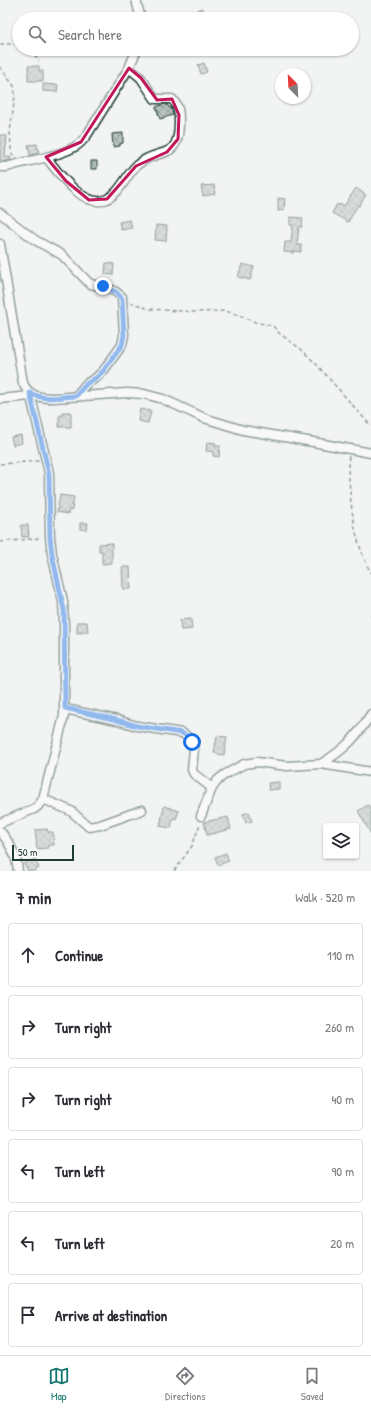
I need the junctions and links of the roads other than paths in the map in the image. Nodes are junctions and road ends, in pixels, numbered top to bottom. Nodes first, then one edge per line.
1 (136, 0) edge
2 (139, 12) edge
3 (134, 56) edge
4 (130, 68) junction
5 (46, 156) junction
6 (0, 167) edge
7 (0, 213) edge
8 (0, 244) edge
9 (30, 394) junction
10 (76, 396) junction
11 (0, 399) edge
12 (371, 453) edge
13 (65, 708) junction
14 (371, 714) edge
15 (321, 764) junction
16 (371, 772) edge
17 (212, 788) junction
18 (44, 799) junction
19 (142, 810) dead end
20 (201, 816) road end
21 (0, 823) edge
22 (0, 831) edge
23 (18, 871) edge

1 - 2 street
3 - 4 street
4 - 5 street
4 - 5 street
5 - 6 street
7 - 10 street
8 - 9 street
9 - 10 street
9 - 11 street
9 - 13 street
10 - 12 street
13 - 17 street
13 - 18 street
14 - 15 street
15 - 16 street
15 - 17 street
17 - 20 street
18 - 19 street
18 - 21 street
22 - 23 street

